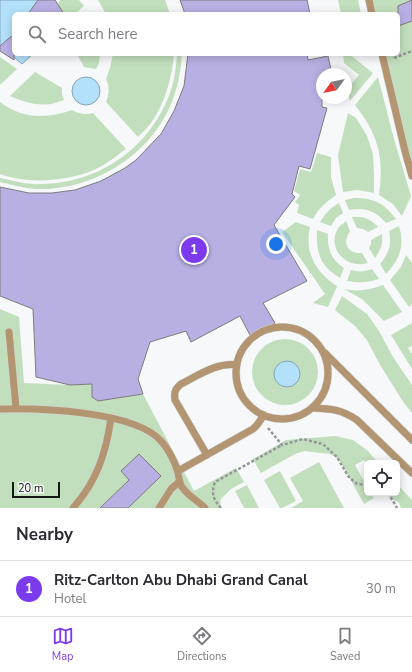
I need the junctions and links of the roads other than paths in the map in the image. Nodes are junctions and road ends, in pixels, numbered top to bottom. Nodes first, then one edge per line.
1 (369, 0) edge
2 (372, 12) edge
3 (382, 56) edge
4 (412, 176) edge
5 (8, 332) dead end
6 (320, 348) junction
7 (237, 365) junction
8 (16, 408) junction
9 (312, 408) junction
10 (0, 409) edge
11 (111, 418) junction
12 (263, 418) junction
13 (412, 440) edge
14 (208, 455) junction
15 (178, 472) junction
16 (412, 473) edge
17 (179, 482) junction
18 (73, 508) edge
19 (159, 508) edge
20 (205, 508) edge

1 - 2 lane
3 - 4 lane
5 - 8 lane
6 - 7 lane
6 - 9 lane
6 - 13 lane
7 - 12 lane
7 - 14 lane
8 - 10 lane
8 - 11 lane
9 - 12 lane
9 - 16 lane
11 - 15 lane
11 - 18 lane
12 - 14 lane
14 - 15 lane
15 - 17 lane
17 - 19 lane
17 - 20 lane

